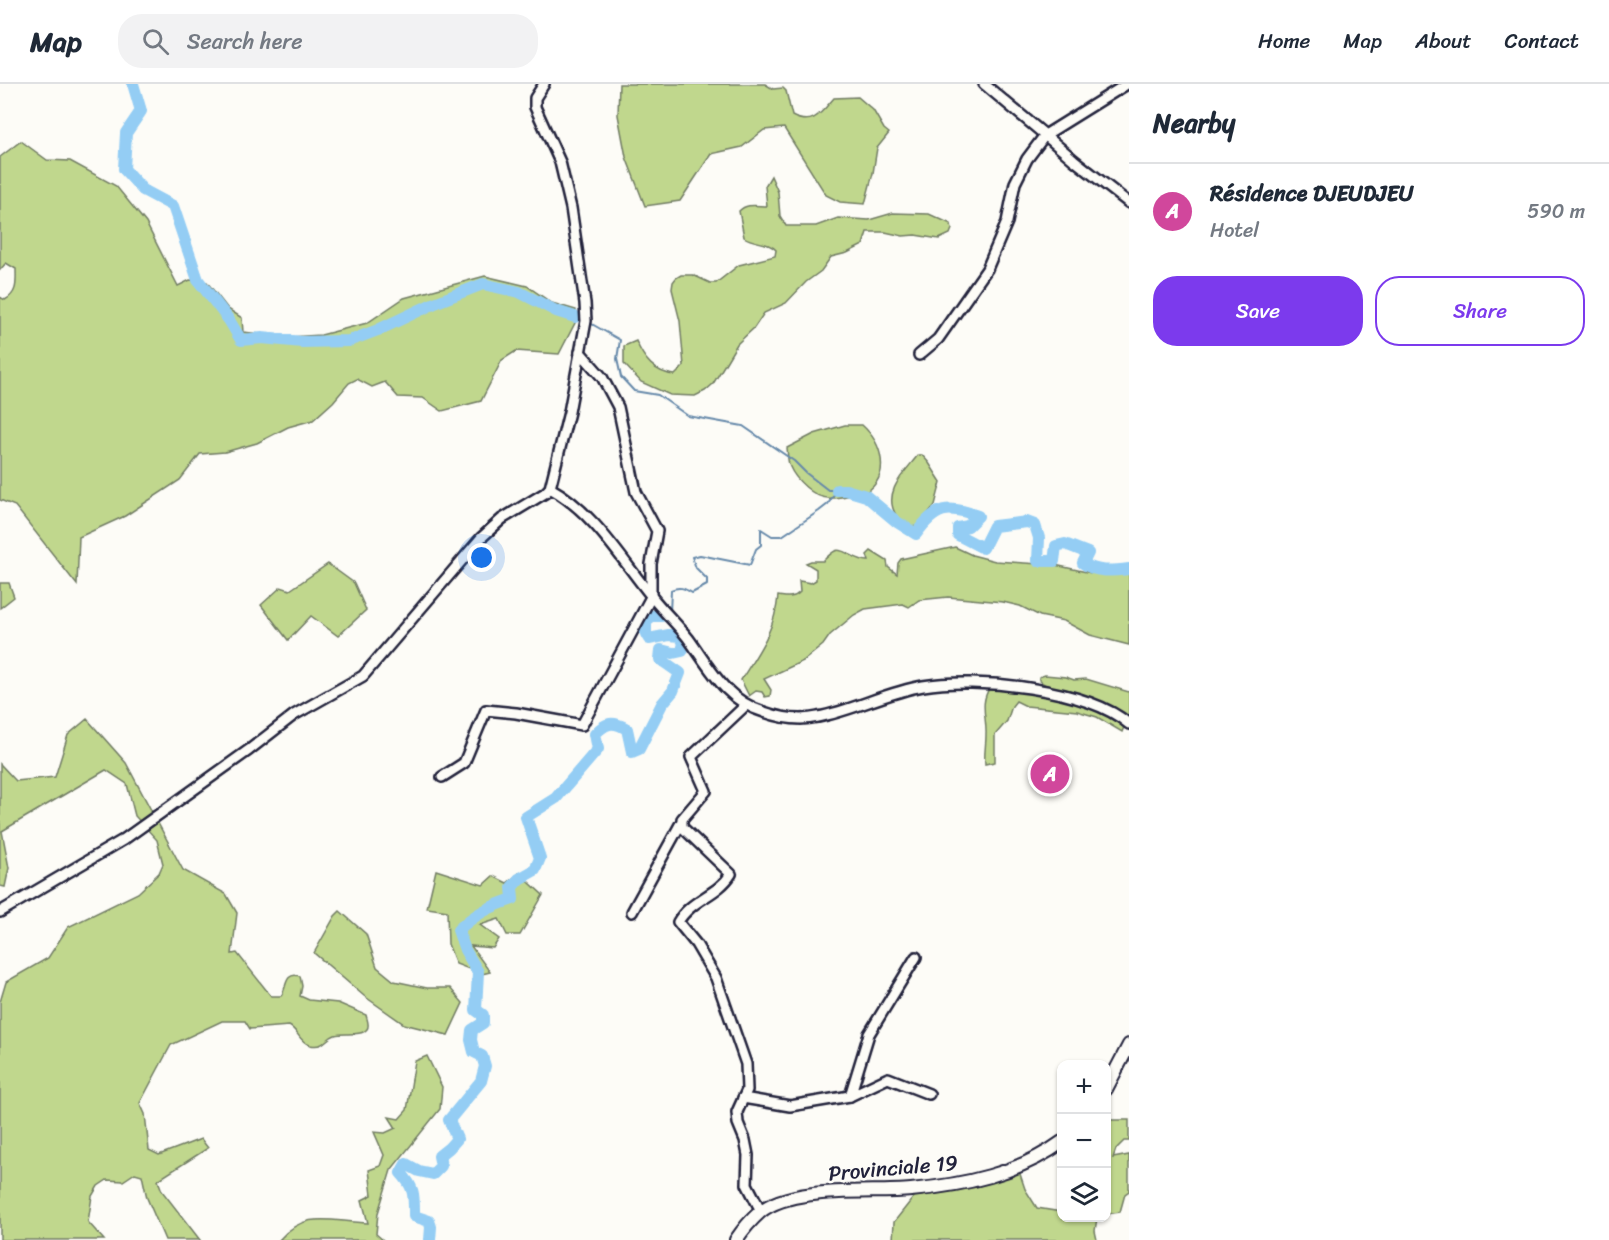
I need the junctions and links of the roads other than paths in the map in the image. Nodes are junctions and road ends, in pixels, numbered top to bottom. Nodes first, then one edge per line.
1 (544, 84) edge
2 (984, 84) edge
3 (1127, 84) edge
4 (1045, 135) junction
5 (1129, 203) edge
6 (580, 352) junction
7 (919, 355) dead end
8 (550, 488) junction
9 (651, 597) junction
10 (746, 705) junction
11 (1129, 724) edge
12 (442, 777) dead end
13 (681, 823) junction
14 (0, 912) edge
15 (632, 912) dead end
16 (916, 957) dead end
17 (1129, 1045) edge
18 (1111, 1081) edge
19 (929, 1094) dead end
20 (850, 1096) junction
21 (743, 1098) junction
22 (1057, 1145) edge
23 (761, 1211) junction
24 (736, 1240) edge

1 - 6 street
2 - 4 street
3 - 4 street
4 - 5 street
4 - 7 street
6 - 8 street
6 - 9 street
8 - 9 street
8 - 14 street
9 - 10 street
9 - 12 street
10 - 11 street
10 - 13 street
13 - 15 street
13 - 21 street
16 - 20 street
17 - 18 main road
19 - 20 street
20 - 21 street
21 - 23 street
22 - 23 main road, Provinciale 19
23 - 24 main road, Provinciale 19

